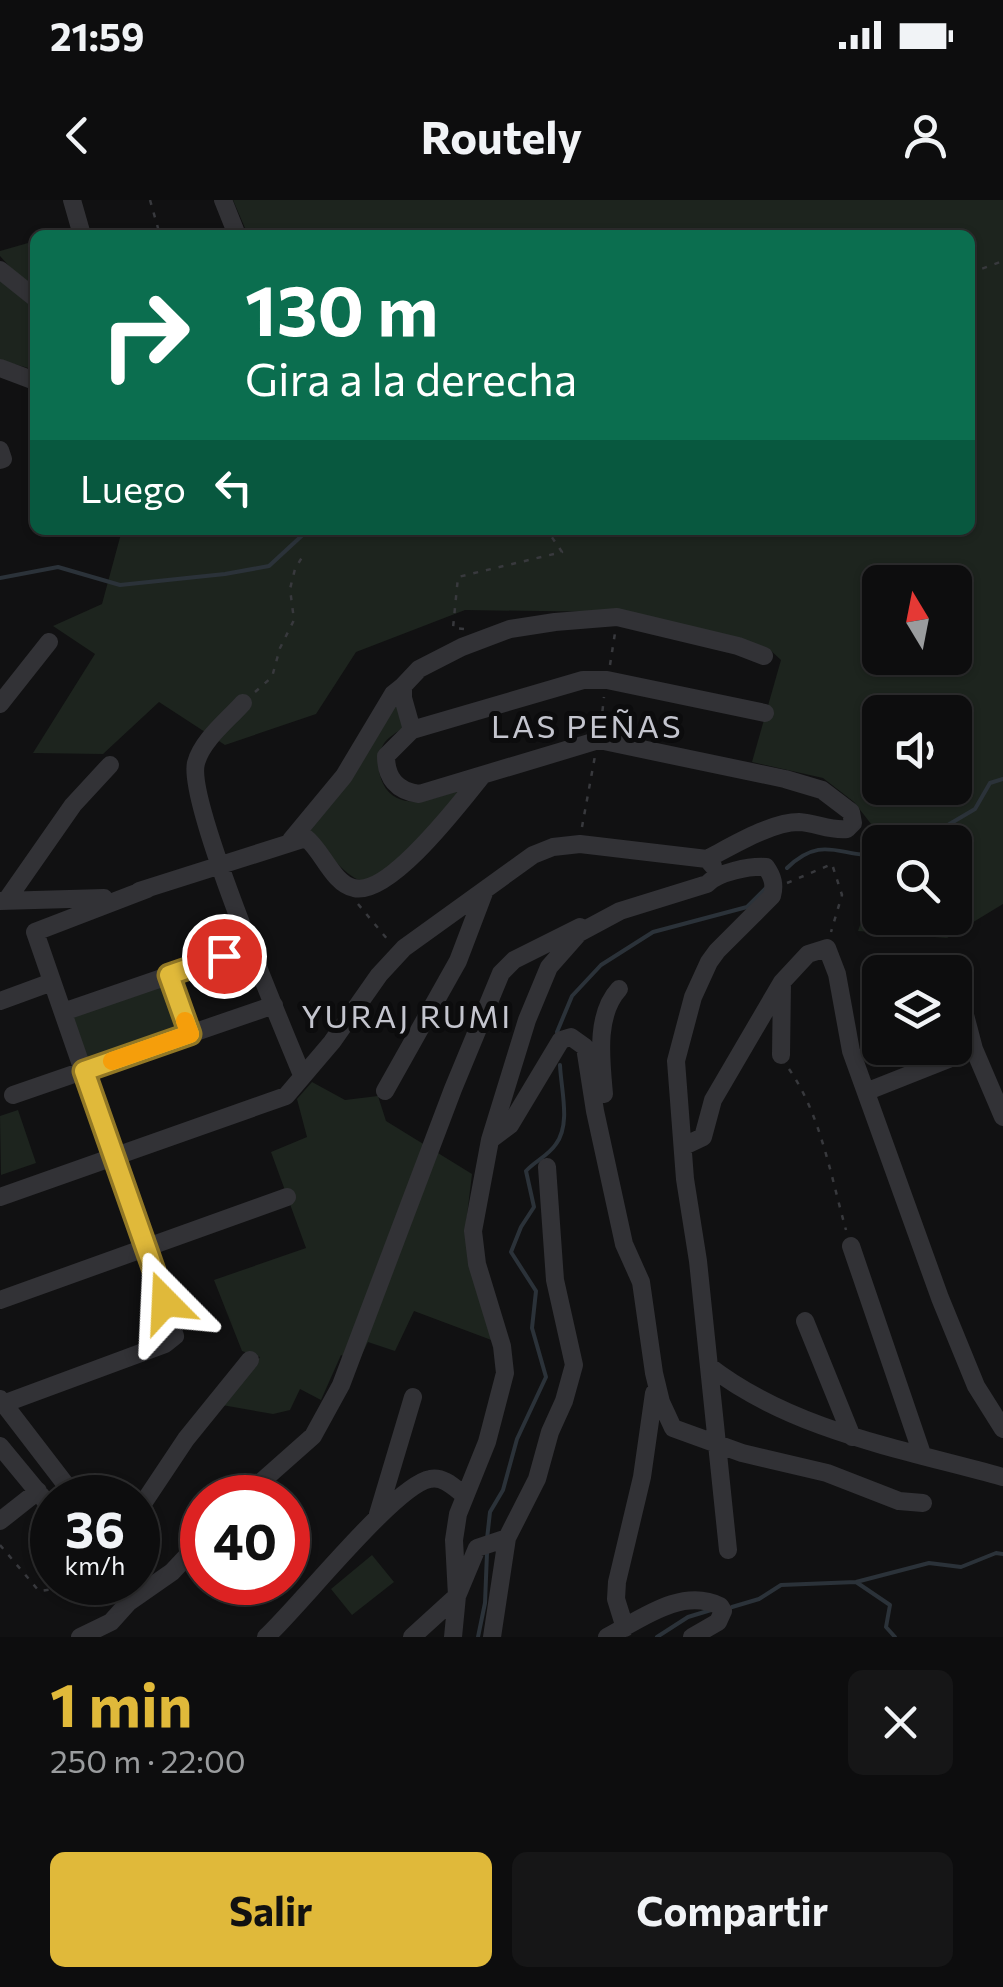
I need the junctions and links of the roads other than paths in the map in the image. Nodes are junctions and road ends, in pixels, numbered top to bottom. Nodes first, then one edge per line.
1 (72, 200) edge
2 (223, 200) edge
3 (81, 230) edge
4 (235, 230) edge
5 (0, 270) edge
6 (30, 294) edge
7 (0, 368) edge
8 (30, 379) edge
9 (0, 450) edge
10 (0, 460) edge
11 (49, 642) dead end
12 (764, 656) dead end
13 (403, 686) junction
14 (243, 702) road end
15 (0, 704) edge
16 (765, 713) dead end
17 (412, 730) junction
18 (110, 765) dead end
19 (481, 777) junction
20 (291, 840) junction
21 (220, 864) junction
22 (711, 868) junction
23 (147, 889) junction
24 (485, 890) junction
25 (3, 901) edge
26 (595, 923) junction
27 (252, 947) junction
28 (169, 975) junction
29 (52, 982) junction
30 (782, 982) junction
31 (620, 988) dead end
32 (0, 1001) edge
33 (274, 1005) junction
34 (63, 1012) junction
35 (190, 1034) junction
36 (972, 1041) edge
37 (974, 1049) junction
38 (781, 1055) road end
39 (84, 1071) junction
40 (302, 1075) junction
41 (385, 1091) dead end
42 (868, 1092) junction
43 (13, 1095) dead end
44 (1003, 1117) edge
45 (601, 1139) junction
46 (490, 1140) junction
47 (684, 1146) junction
48 (114, 1157) junction
49 (547, 1166) dead end
50 (0, 1197) edge
51 (287, 1197) dead end
52 (851, 1246) road end
53 (145, 1249) junction
54 (0, 1300) edge
55 (805, 1321) dead end
56 (250, 1360) dead end
57 (709, 1366) junction
58 (654, 1373) junction
59 (413, 1397) dead end
60 (1, 1403) edge
61 (1003, 1430) edge
62 (852, 1437) junction
63 (718, 1444) junction
64 (0, 1446) edge
65 (922, 1454) junction
66 (58, 1475) edge
67 (268, 1475) edge
68 (1003, 1477) edge
69 (160, 1478) edge
70 (30, 1482) edge
71 (464, 1495) junction
72 (30, 1497) edge
73 (923, 1503) dead end
74 (376, 1519) junction
75 (0, 1521) edge
76 (507, 1538) junction
77 (728, 1550) dead end
78 (180, 1563) edge
79 (160, 1581) edge
80 (457, 1596) junction
81 (127, 1605) edge
82 (625, 1628) junction
83 (80, 1637) edge
84 (266, 1637) edge
85 (412, 1637) edge
86 (453, 1637) edge
87 (492, 1637) edge
88 (607, 1637) edge
89 (692, 1637) edge

1 - 3 street
2 - 4 street
5 - 6 street
7 - 8 street
9 - 10 street
11 - 15 street
12 - 13 street
13 - 17 street
13 - 20 street
14 - 21 street
16 - 17 street
17 - 19 street
18 - 25 street
19 - 20 street
19 - 22 street
20 - 21 street
21 - 23 street
21 - 27 street
22 - 24 street
22 - 26 street
22 - 47 street
23 - 25 street
23 - 29 street
24 - 40 street
24 - 41 street
26 - 46 street
26 - 67 street
27 - 28 street
27 - 33 street
28 - 34 street
28 - 35 street
29 - 32 street
29 - 34 street
30 - 38 street
30 - 42 street
30 - 47 street
31 - 45 street
33 - 35 street
33 - 40 street
34 - 39 street
35 - 39 street
36 - 37 street
37 - 42 street
37 - 44 street
39 - 43 street
39 - 48 street
40 - 48 street
42 - 61 street
45 - 46 street
45 - 58 street
46 - 71 street
47 - 57 street
48 - 50 street
48 - 53 street
49 - 76 street
51 - 53 street
52 - 65 street
53 - 54 street
53 - 60 street
55 - 62 street
56 - 69 street
57 - 62 street
57 - 63 street
58 - 63 street
58 - 82 street
59 - 74 street
60 - 66 street
62 - 65 street
63 - 73 street
63 - 77 street
64 - 70 street
65 - 68 street
71 - 74 street
71 - 80 street
72 - 75 street
74 - 84 street
76 - 80 street
76 - 87 street
78 - 79 street
80 - 85 street
80 - 86 street
81 - 83 street
82 - 88 street
82 - 89 street

